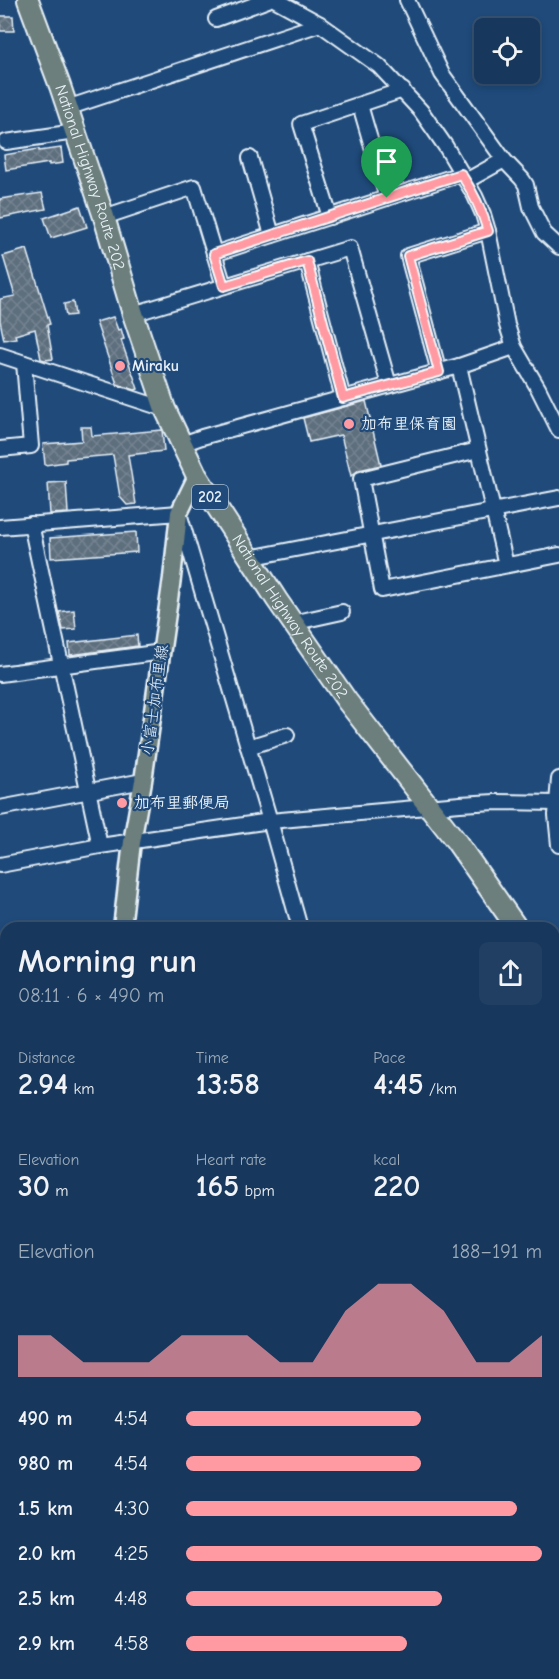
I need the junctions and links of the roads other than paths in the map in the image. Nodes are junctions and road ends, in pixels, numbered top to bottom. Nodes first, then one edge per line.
1 (28, 0) edge
2 (268, 0) edge
3 (276, 0) edge
4 (407, 0) edge
5 (216, 19) dead end
6 (320, 24) junction
7 (403, 90) junction
8 (360, 105) junction
9 (67, 108) junction
10 (75, 132) junction
11 (6, 142) dead end
12 (250, 158) dead end
13 (504, 160) junction
14 (464, 178) junction
15 (387, 198) junction
16 (104, 217) junction
17 (330, 217) junction
18 (488, 231) junction
19 (272, 235) junction
20 (559, 247) edge
21 (214, 254) junction
22 (307, 261) junction
23 (224, 286) junction
24 (133, 314) junction
25 (514, 347) junction
26 (0, 355) edge
27 (24, 363) junction
28 (459, 366) junction
29 (439, 372) junction
30 (388, 386) junction
31 (343, 398) junction
32 (165, 409) junction
33 (559, 430) edge
34 (182, 444) junction
35 (0, 449) edge
36 (478, 450) junction
37 (197, 476) junction
38 (559, 498) edge
39 (493, 511) junction
40 (179, 513) junction
41 (0, 526) edge
42 (32, 529) junction
43 (370, 534) junction
44 (559, 555) edge
45 (249, 558) junction
46 (506, 565) junction
47 (342, 612) dead end
48 (292, 623) junction
49 (162, 652) junction
50 (62, 666) junction
51 (0, 674) edge
52 (287, 735) dead end
53 (248, 747) junction
54 (559, 779) edge
55 (143, 781) junction
56 (88, 791) junction
57 (429, 806) junction
58 (0, 807) edge
59 (557, 811) edge
60 (270, 821) junction
61 (132, 842) junction
62 (559, 845) edge
63 (100, 846) junction
64 (0, 865) edge
65 (123, 922) edge
66 (298, 922) edge
67 (513, 922) edge

1 - 9 highway, National Highway Route 202 / 202
2 - 5 street
3 - 6 street
4 - 13 street
6 - 7 street
6 - 9 street
7 - 8 street
7 - 14 street
8 - 15 street
8 - 17 street
9 - 10 highway, National Highway Route 202 / 202
10 - 11 street
10 - 16 highway, National Highway Route 202 / 202
12 - 19 street
13 - 14 street
13 - 20 street
14 - 15 street
14 - 18 street
15 - 17 street
16 - 21 street
16 - 24 highway, National Highway Route 202 / 202
17 - 19 street
18 - 25 street
18 - 29 street
19 - 21 street
21 - 23 street
22 - 23 street
22 - 30 street
22 - 31 street
23 - 24 street
24 - 32 highway, National Highway Route 202 / 202
25 - 28 street
25 - 33 street
26 - 27 street
27 - 32 street
27 - 35 street
28 - 29 street
28 - 36 street
29 - 30 street
30 - 31 street
31 - 34 street
32 - 34 highway, National Highway Route 202 / 202
34 - 37 highway, National Highway Route 202 / 202
36 - 39 street
36 - 43 street
37 - 40 main road, 小富士加布里線
37 - 45 highway, National Highway Route 202 / 202
38 - 39 street
39 - 43 street
39 - 46 street
40 - 42 street
40 - 49 main road, 小富士加布里線
40 - 53 street
41 - 42 street
42 - 50 street
43 - 45 street
43 - 46 street
44 - 46 street
45 - 48 highway, National Highway Route 202 / 202
47 - 48 street
48 - 57 highway, National Highway Route 202 / 202
49 - 50 street
49 - 55 main road, 小富士加布里線
50 - 51 street
50 - 56 street
52 - 53 street
53 - 60 street
54 - 59 street
55 - 56 street
55 - 61 main road, 小富士加布里線
56 - 58 street
56 - 63 street
57 - 59 street
57 - 60 street
57 - 67 highway, National Highway Route 202 / 202
59 - 62 street
60 - 61 street
60 - 66 street
61 - 63 street
61 - 65 main road, 小富士加布里線
63 - 64 street

